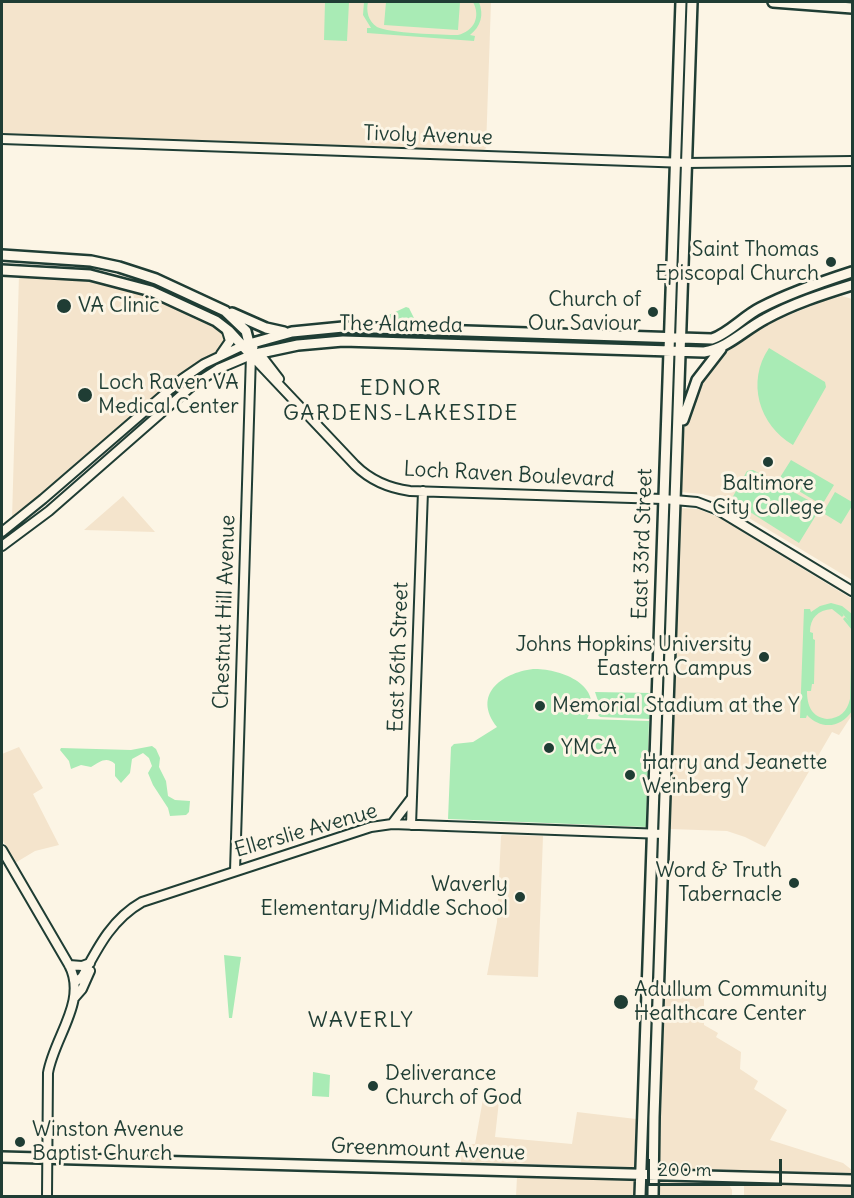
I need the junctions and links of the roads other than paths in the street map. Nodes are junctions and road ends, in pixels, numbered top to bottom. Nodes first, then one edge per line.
1 (681, 2) edge
2 (692, 2) edge
3 (773, 2) edge
4 (852, 8) edge
5 (2, 139) edge
6 (852, 161) edge
7 (675, 163) junction
8 (687, 163) junction
9 (2, 255) edge
10 (2, 270) edge
11 (852, 272) edge
12 (837, 277) junction
13 (852, 288) edge
14 (175, 302) junction
15 (214, 305) junction
16 (224, 327) junction
17 (292, 332) junction
18 (669, 338) junction
19 (681, 339) junction
20 (246, 344) junction
21 (287, 346) junction
22 (724, 347) junction
23 (668, 351) junction
24 (681, 352) junction
25 (255, 354) junction
26 (218, 356) junction
27 (678, 443) junction
28 (423, 491) junction
29 (663, 499) junction
30 (676, 500) junction
31 (2, 532) edge
32 (2, 546) edge
33 (852, 591) edge
34 (412, 798) junction
35 (392, 824) junction
36 (411, 825) junction
37 (652, 834) junction
38 (664, 834) junction
39 (2, 850) edge
40 (234, 871) junction
41 (90, 963) junction
42 (69, 965) junction
43 (75, 982) junction
44 (75, 998) junction
45 (2, 1156) edge
46 (46, 1158) junction
47 (640, 1174) junction
48 (653, 1174) junction
49 (852, 1180) edge
50 (46, 1197) edge
51 (640, 1197) edge
52 (653, 1197) edge

1 - 7 main road, East 33rd Street
2 - 8 main road, East 33rd Street
3 - 4 main road
5 - 7 street, Tivoly Avenue
6 - 8 street, Tivoly Avenue
7 - 8 street, Tivoly Avenue
7 - 18 main road, East 33rd Street
8 - 19 main road, East 33rd Street
9 - 15 main road, Loch Raven Boulevard
10 - 14 main road, Loch Raven Boulevard
11 - 12 main road, The Alameda
12 - 13 main road
12 - 19 main road, The Alameda
13 - 22 main road, The Alameda
14 - 16 main road, Loch Raven Boulevard
14 - 20 main road
15 - 17 main road
15 - 20 main road, Loch Raven Boulevard
16 - 20 main road, Loch Raven Boulevard
16 - 26 street
17 - 18 main road, The Alameda
17 - 20 main road, The Alameda
18 - 19 main road, The Alameda
18 - 23 main road, East 33rd Street
19 - 24 main road, East 33rd Street
20 - 21 main road
20 - 25 main road, Loch Raven Boulevard
20 - 26 street, The Alameda
21 - 23 main road, The Alameda
21 - 25 main road, The Alameda
22 - 24 main road, The Alameda
22 - 27 main road
23 - 24 main road, The Alameda
23 - 29 main road, East 33rd Street
24 - 27 main road, East 33rd Street
25 - 28 street, Loch Raven Boulevard
25 - 32 street, The Alameda
25 - 40 street, Chestnut Hill Avenue
26 - 31 street, The Alameda
27 - 30 main road, East 33rd Street
28 - 29 street, Loch Raven Boulevard
28 - 34 street, East 36th Street
29 - 30 street, Loch Raven Boulevard
29 - 37 main road, East 33rd Street
30 - 33 street, Loch Raven Boulevard
30 - 38 main road, East 33rd Street
34 - 35 street
34 - 36 street, East 36th Street
35 - 36 street, Ellerslie Avenue
35 - 40 street, Ellerslie Avenue
36 - 37 street, Ellerslie Avenue
37 - 38 street, Ellerslie Avenue
37 - 47 main road, East 33rd Street
38 - 48 main road, East 33rd Street
39 - 42 street
40 - 41 street, Ellerslie Avenue
41 - 42 street
41 - 43 street, Ellerslie Avenue
41 - 44 street
42 - 43 street
43 - 44 street
44 - 46 street
45 - 46 main road, Greenmount Avenue
46 - 47 main road, Greenmount Avenue
46 - 50 street
47 - 48 main road, Greenmount Avenue
47 - 51 main road, East 33rd Street
48 - 49 main road, Greenmount Avenue
48 - 52 main road, East 33rd Street

